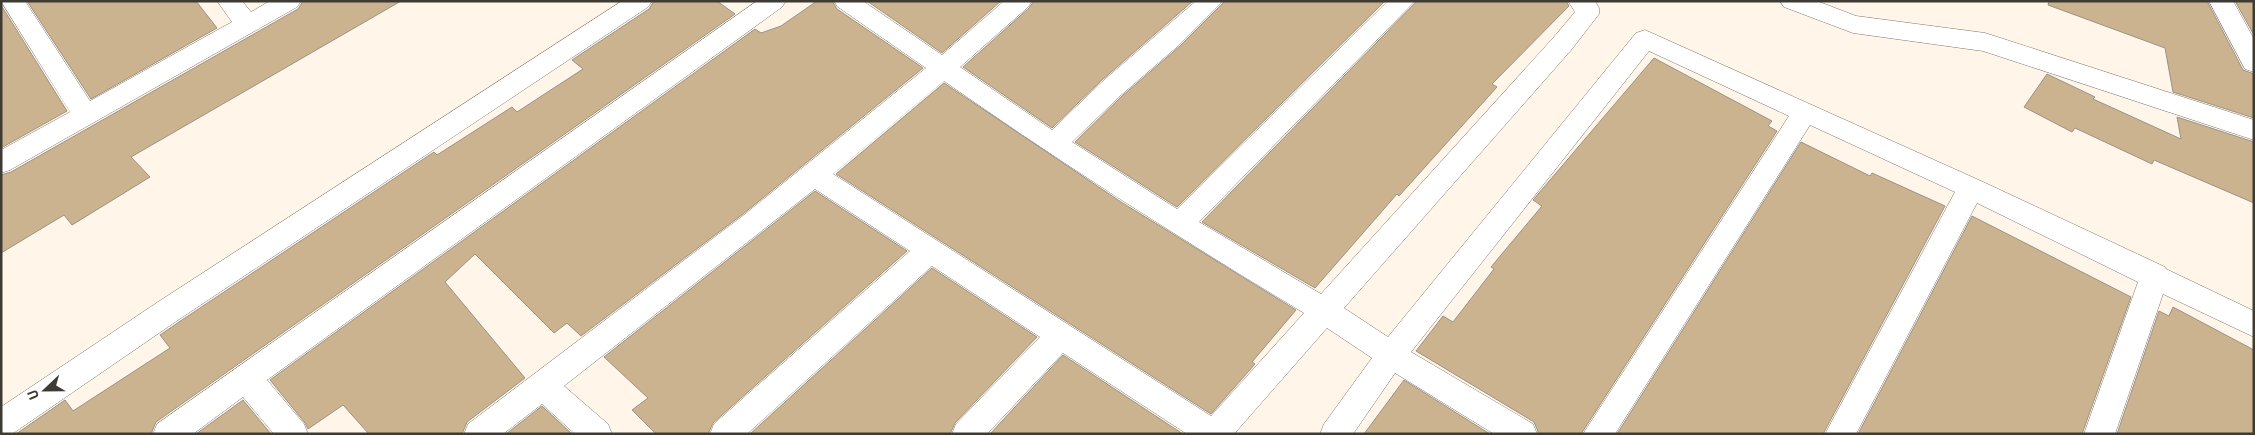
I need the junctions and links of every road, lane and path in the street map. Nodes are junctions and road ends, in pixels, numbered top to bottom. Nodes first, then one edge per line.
1 (12, 1) edge
2 (229, 1) edge
3 (289, 1) edge
4 (640, 1) edge
5 (774, 1) edge
6 (846, 1) edge
7 (1020, 1) edge
8 (1211, 1) edge
9 (1403, 1) edge
10 (1580, 1) edge
11 (1792, 1) edge
12 (2221, 1) edge
13 (246, 24) junction
14 (2254, 63) edge
15 (945, 68) junction
16 (1806, 112) junction
17 (85, 115) junction
18 (2254, 130) edge
19 (1054, 144) junction
20 (1, 163) edge
21 (813, 174) junction
22 (1971, 188) junction
23 (1179, 224) junction
24 (929, 251) junction
25 (2155, 275) junction
26 (1323, 310) junction
27 (2254, 325) edge
28 (1060, 336) junction
29 (1391, 355) junction
30 (246, 378) junction
31 (542, 385) junction
32 (1, 424) edge
33 (168, 434) edge
34 (293, 434) edge
35 (479, 434) edge
36 (598, 434) edge
37 (725, 434) edge
38 (967, 434) edge
39 (1214, 434) edge
40 (1334, 434) edge
41 (1522, 434) edge
42 (1598, 434) edge
43 (1840, 434) edge
44 (2099, 434) edge

1 - 17 street
2 - 13 street
3 - 13 street
4 - 32 street
5 - 30 street
6 - 15 street
7 - 15 street
8 - 19 street
9 - 23 street
10 - 26 street
11 - 18 street
12 - 14 street
13 - 17 street
15 - 19 street
15 - 21 street
16 - 22 street
16 - 29 street
16 - 42 street
17 - 20 street
19 - 23 street
21 - 24 street
21 - 31 street
22 - 25 street
22 - 43 street
23 - 26 street
24 - 28 street
24 - 37 street
25 - 27 street
25 - 44 street
26 - 29 street
26 - 39 street
28 - 38 street
28 - 39 street
29 - 40 street
29 - 41 street
30 - 33 street
30 - 34 street
31 - 35 street
31 - 36 street

